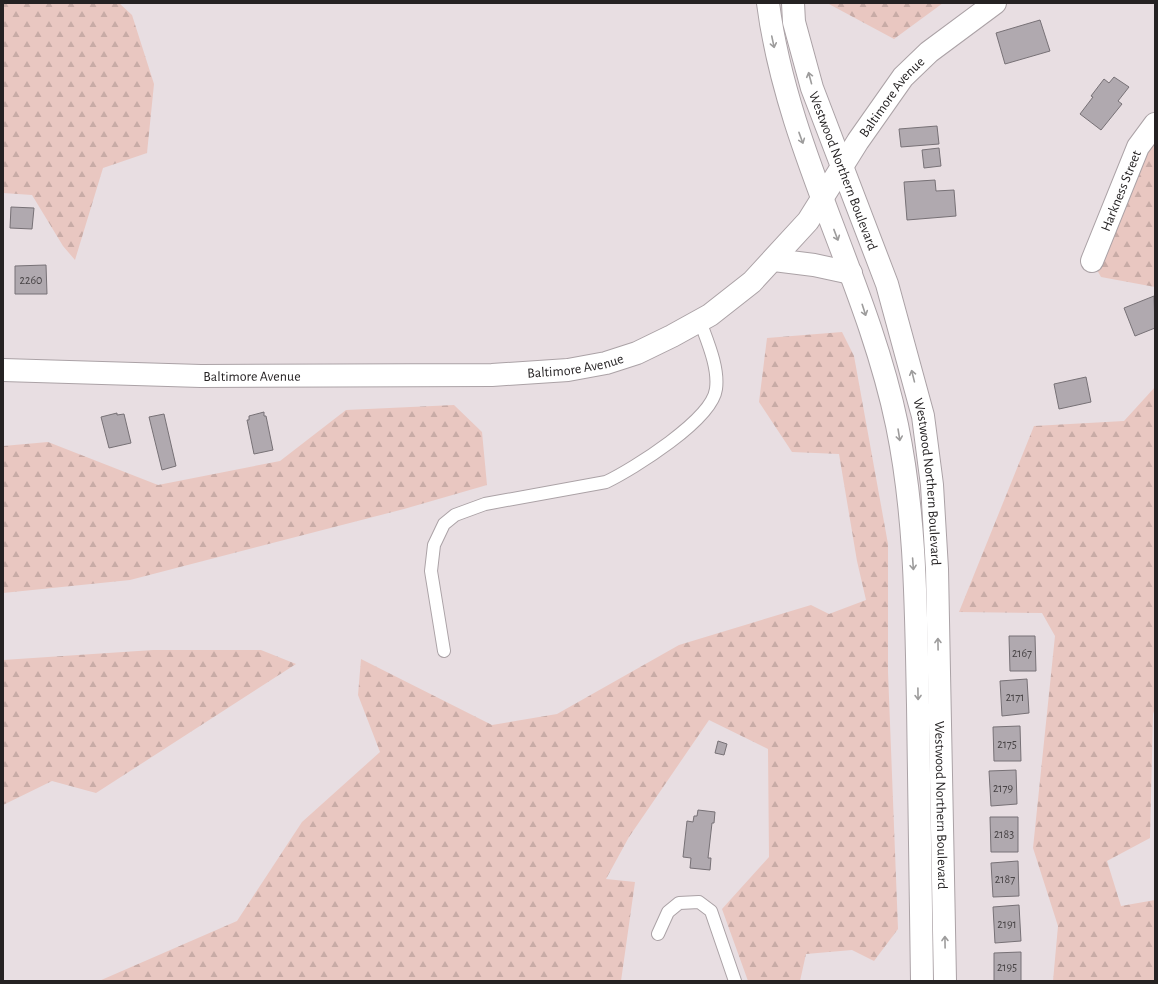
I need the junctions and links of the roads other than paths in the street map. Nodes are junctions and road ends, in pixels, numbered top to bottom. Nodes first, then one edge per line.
1 (768, 3) edge
2 (793, 3) edge
3 (994, 3) edge
4 (1155, 124) edge
5 (842, 167) junction
6 (823, 198) junction
7 (774, 260) junction
8 (1092, 261) dead end
9 (851, 273) junction
10 (700, 321) junction
11 (3, 370) edge
12 (444, 651) dead end
13 (658, 934) dead end
14 (735, 981) edge
15 (922, 981) edge
16 (946, 981) edge

1 -> 6 main road, Westwood Northern Boulevard
5 -> 2 main road, Westwood Northern Boulevard
3 - 5 main road, Baltimore Avenue
4 - 8 main road, Harkness Street
5 - 6 main road, Baltimore Avenue
16 -> 5 main road, Westwood Northern Boulevard
6 - 7 main road, Baltimore Avenue
6 -> 9 main road, Westwood Northern Boulevard
7 - 9 main road
7 - 10 main road, Baltimore Avenue
9 -> 15 main road, Westwood Northern Boulevard
10 - 11 main road, Baltimore Avenue
10 - 12 lane
13 - 14 lane

